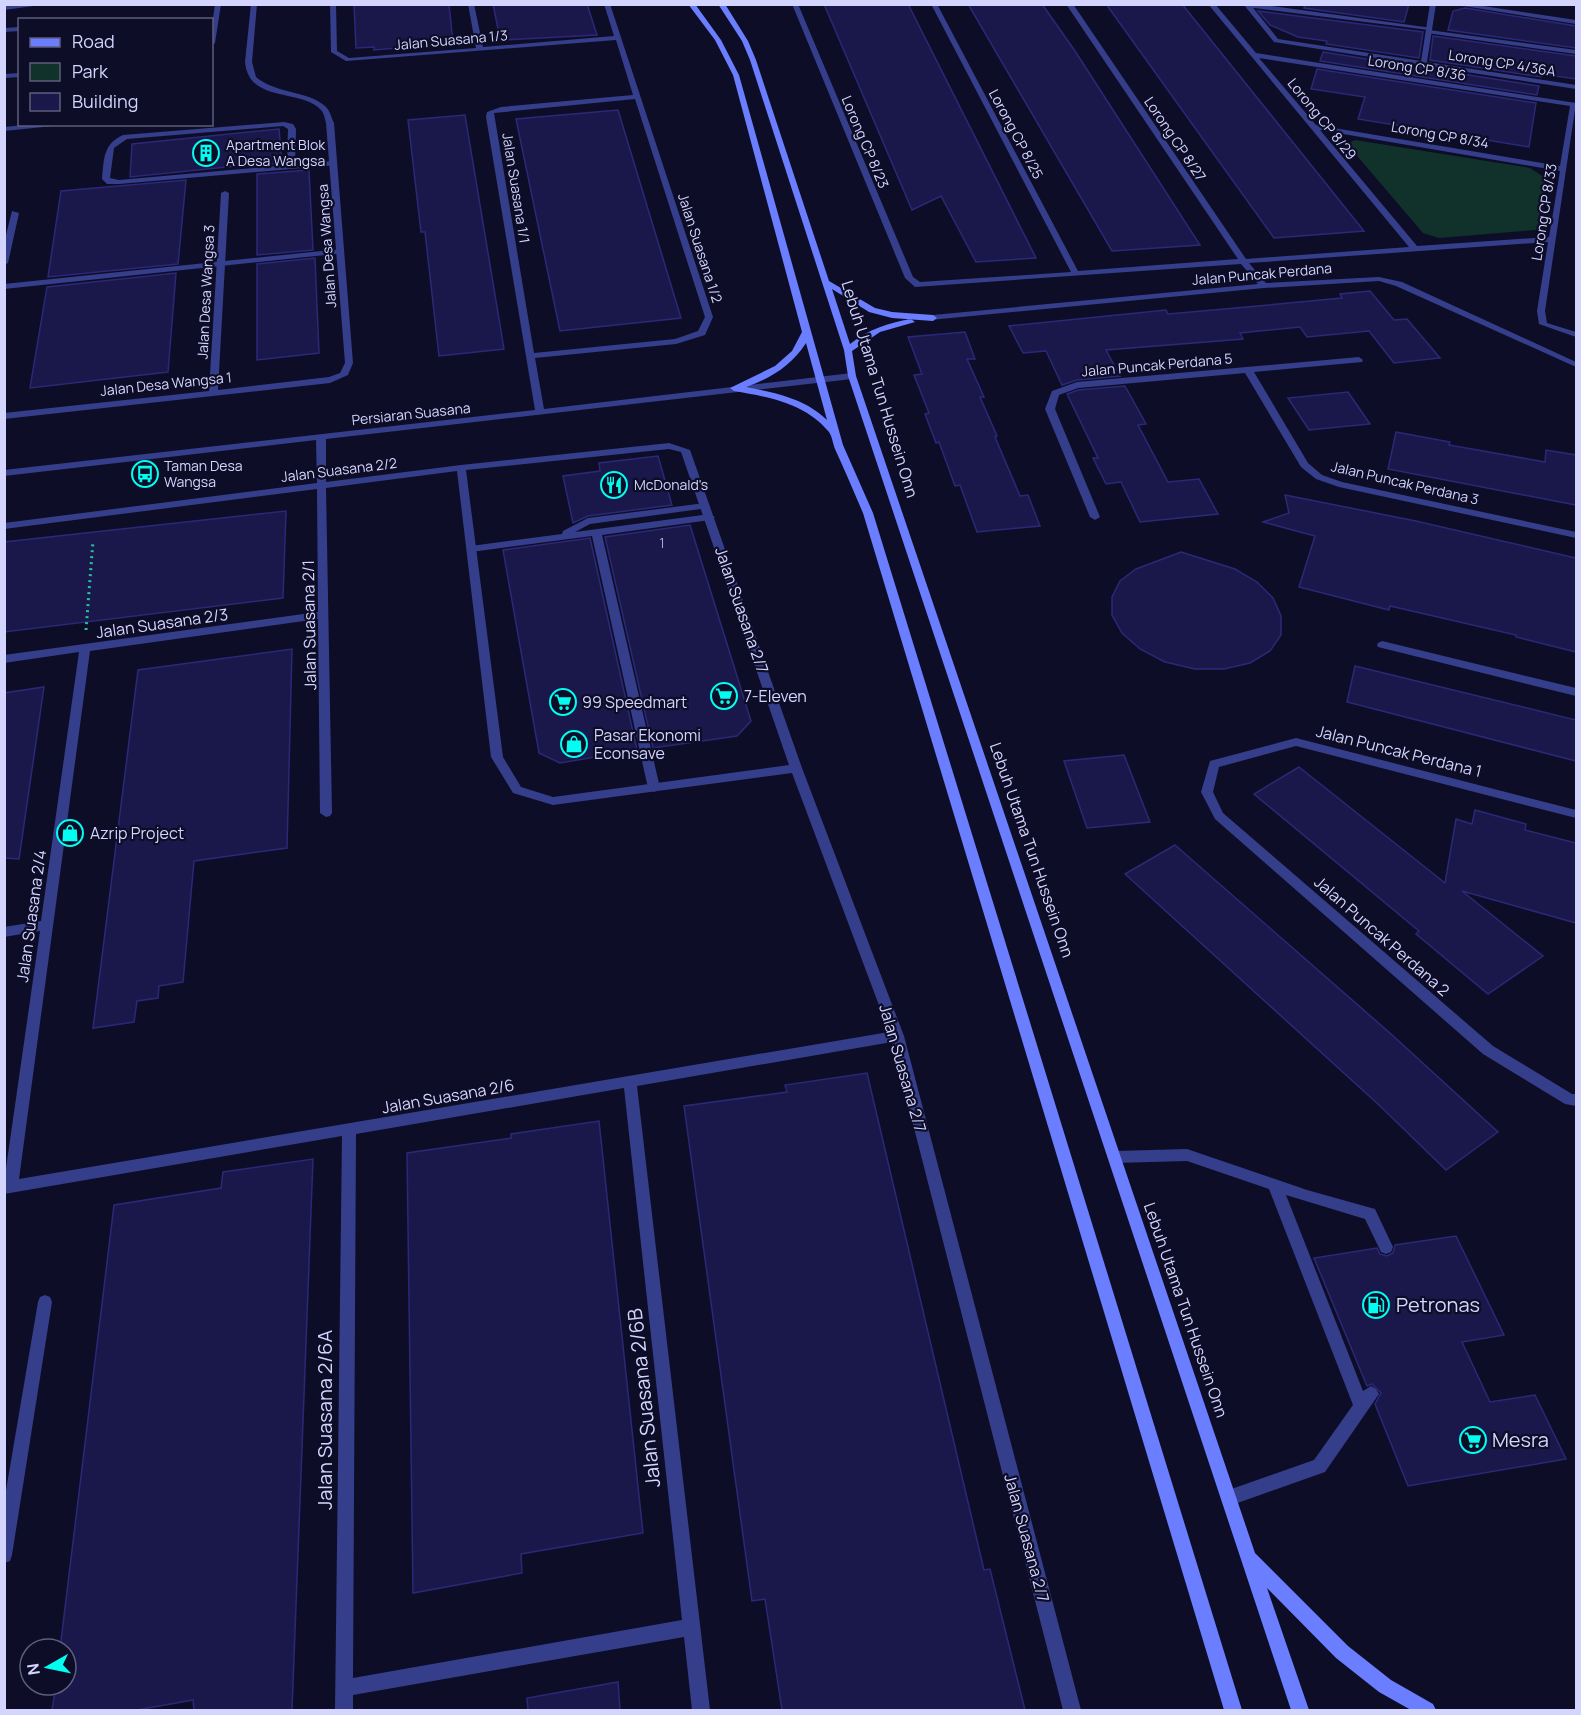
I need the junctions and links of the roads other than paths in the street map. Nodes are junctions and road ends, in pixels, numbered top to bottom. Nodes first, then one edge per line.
1 (45, 4) edge
2 (218, 4) edge
3 (254, 4) edge
4 (333, 4) edge
5 (471, 4) edge
6 (607, 4) edge
7 (721, 4) edge
8 (731, 4) edge
9 (795, 4) edge
10 (934, 4) edge
11 (1069, 4) edge
12 (1211, 4) edge
13 (1321, 4) edge
14 (1433, 4) edge
15 (1454, 4) edge
16 (1247, 5) edge
17 (695, 7) edge
18 (4, 8) edge
19 (1318, 14) junction
20 (733, 20) junction
21 (1576, 22) edge
22 (213, 26) edge
23 (1429, 30) junction
24 (619, 38) junction
25 (480, 50) junction
26 (1576, 52) edge
27 (1253, 54) junction
28 (1424, 63) junction
29 (1576, 87) edge
30 (637, 98) junction
31 (1575, 104) edge
32 (49, 126) edge
33 (1312, 127) junction
34 (4, 129) edge
35 (334, 163) junction
36 (291, 167) junction
37 (1564, 169) junction
38 (225, 193) dead end
39 (15, 213) dead end
40 (1552, 239) junction
41 (1414, 248) junction
42 (340, 251) junction
43 (1243, 261) junction
44 (4, 263) edge
45 (221, 264) junction
46 (1076, 274) junction
47 (826, 282) junction
48 (1263, 286) junction
49 (4, 287) edge
50 (933, 318) junction
51 (807, 332) junction
52 (1576, 335) edge
53 (848, 350) junction
54 (530, 356) junction
55 (1359, 360) dead end
56 (1576, 365) edge
57 (1248, 370) junction
58 (852, 376) junction
59 (820, 379) junction
60 (330, 380) joint
61 (734, 388) junction
62 (213, 392) junction
63 (540, 413) junction
64 (4, 416) edge
65 (835, 434) junction
66 (321, 438) junction
67 (678, 446) joint
68 (461, 468) junction
69 (4, 473) edge
70 (321, 486) junction
71 (705, 506) junction
72 (710, 517) junction
73 (1095, 517) dead end
74 (4, 526) edge
75 (596, 532) junction
76 (1576, 535) edge
77 (557, 538) junction
78 (471, 549) junction
79 (323, 615) junction
80 (1382, 645) dead end
81 (85, 649) junction
82 (4, 659) edge
83 (1576, 692) edge
84 (1214, 764) joint
85 (796, 768) junction
86 (654, 788) junction
87 (326, 813) dead end
88 (1576, 814) edge
89 (47, 925) junction
90 (4, 932) edge
91 (897, 1036) junction
92 (630, 1081) junction
93 (1576, 1100) edge
94 (349, 1129) junction
95 (1114, 1157) junction
96 (1275, 1186) junction
97 (8, 1188) edge
98 (1386, 1247) dead end
99 (45, 1302) dead end
100 (1229, 1498) junction
101 (4, 1555) edge
102 (1248, 1556) junction
103 (690, 1627) junction
104 (344, 1688) junction
105 (344, 1710) edge
106 (701, 1710) edge
107 (1072, 1710) edge
108 (1233, 1710) edge
109 (1300, 1710) edge
110 (1427, 1710) edge

1 - 18 street
2 - 22 street
3 - 35 street, Jalan Desa Wangsa
4 - 25 street, Jalan Suasana 1/3
5 - 25 street
6 - 24 street, Jalan Suasana 1/2
7 - 20 main road, Lebuh Utama Tun Hussein Onn
8 - 20 main road
9 - 46 street, Lorong CP 8/23
10 - 46 street, Lorong CP 8/25
11 - 43 street, Lorong CP 8/27
12 - 27 street, Lorong CP 8/29
13 - 19 street
14 - 23 street
15 - 21 street
16 - 19 street
16 - 28 street, Lorong CP 4/36A
17 - 51 main road
19 - 23 street
20 - 47 main road, Lebuh Utama Tun Hussein Onn
23 - 26 street
23 - 28 street
24 - 25 street, Jalan Suasana 1/3
24 - 30 street, Jalan Suasana 1/2
27 - 31 street, Lorong CP 8/36
27 - 33 street, Lorong CP 8/29
28 - 29 street, Lorong CP 4/36A
30 - 54 street, Jalan Suasana 1/1
30 - 54 street, Jalan Suasana 1/2
31 - 37 street, Lorong CP 8/33
32 - 34 street
33 - 37 street, Lorong CP 8/34
33 - 41 street, Lorong CP 8/29
35 - 36 street
35 - 42 street, Jalan Desa Wangsa
36 - 36 street
37 - 40 street, Lorong CP 8/33
38 - 45 street, Jalan Desa Wangsa 3
39 - 44 street
40 - 41 street
40 - 52 street, Lorong CP 8/33
41 - 43 street
42 - 45 street
42 - 60 street, Jalan Desa Wangsa
43 - 46 street
43 - 48 street, Lorong CP 8/27
45 - 49 street
45 - 62 street, Jalan Desa Wangsa 3
47 - 50 main road
47 - 53 main road, Lebuh Utama Tun Hussein Onn
48 - 50 street, Jalan Puncak Perdana
48 - 56 street, Jalan Puncak Perdana
50 - 53 main road
51 - 59 main road
51 - 61 main road
53 - 58 main road, Lebuh Utama Tun Hussein Onn
54 - 63 street, Jalan Suasana 1/1
55 - 57 street, Jalan Puncak Perdana 5
57 - 73 street, Jalan Puncak Perdana 5
57 - 76 street, Jalan Puncak Perdana 3
58 - 59 street, Persiaran Suasana
58 - 95 main road, Lebuh Utama Tun Hussein Onn
59 - 61 street, Persiaran Suasana
59 - 65 main road
60 - 62 street, Jalan Desa Wangsa 1
61 - 63 street, Persiaran Suasana
61 - 65 main road
62 - 64 street, Jalan Desa Wangsa 1
63 - 66 street, Persiaran Suasana
65 - 108 main road
66 - 69 street, Persiaran Suasana
66 - 70 street, Jalan Suasana 2/1
67 - 68 street, Jalan Suasana 2/2
67 - 71 street, Jalan Suasana 2/7
68 - 70 street, Jalan Suasana 2/2
68 - 78 street
70 - 74 street, Jalan Suasana 2/2
70 - 79 street, Jalan Suasana 2/1
71 - 72 street, Jalan Suasana 2/7
71 - 77 street
72 - 75 street
72 - 85 street, Jalan Suasana 2/7
75 - 77 street
75 - 86 street
77 - 78 street
78 - 86 street
79 - 81 street, Jalan Suasana 2/3
79 - 87 street, Jalan Suasana 2/1
80 - 83 street
81 - 82 street, Jalan Suasana 2/3
81 - 89 street, Jalan Suasana 2/4
84 - 88 street, Jalan Puncak Perdana 1
84 - 93 street, Jalan Puncak Perdana 2
85 - 86 street
85 - 91 street, Jalan Suasana 2/7
89 - 90 street
89 - 97 street, Jalan Suasana 2/4
91 - 92 street, Jalan Suasana 2/6
91 - 107 street, Jalan Suasana 2/7
92 - 94 street, Jalan Suasana 2/6
92 - 103 street, Jalan Suasana 2/6B
94 - 97 street, Jalan Suasana 2/6
94 - 104 street, Jalan Suasana 2/6A
95 - 96 street
95 - 100 main road, Lebuh Utama Tun Hussein Onn
96 - 98 street
96 - 100 street
99 - 101 street
100 - 102 main road, Lebuh Utama Tun Hussein Onn
102 - 109 main road, Lebuh Utama Tun Hussein Onn
102 - 110 main road
103 - 104 street
103 - 106 street, Jalan Suasana 2/6B
104 - 105 street, Jalan Suasana 2/6A

